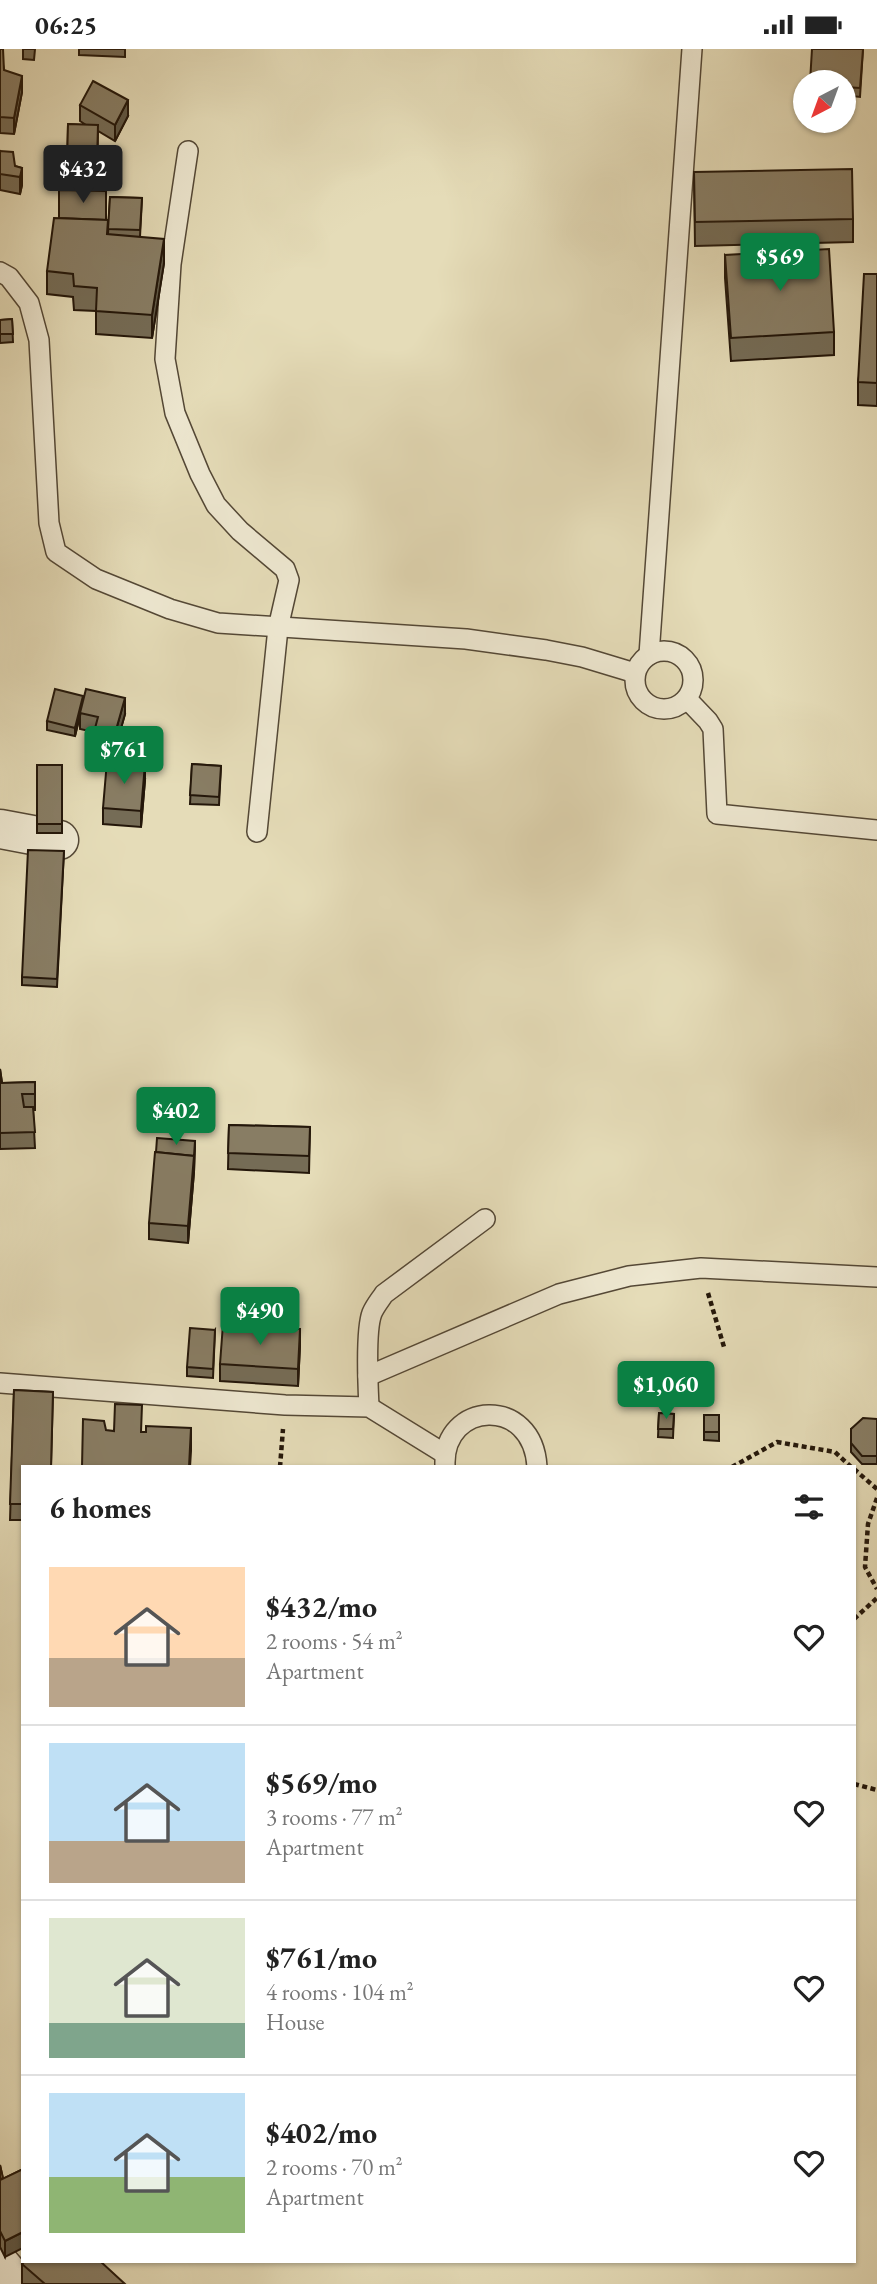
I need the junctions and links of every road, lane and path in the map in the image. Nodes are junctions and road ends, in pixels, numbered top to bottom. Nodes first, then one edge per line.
1 (692, 49) edge
2 (188, 151) dead end
3 (0, 272) edge
4 (278, 628) junction
5 (649, 655) junction
6 (635, 673) junction
7 (687, 699) junction
8 (0, 829) edge
9 (877, 830) edge
10 (257, 832) dead end
11 (59, 840) dead end
12 (485, 1219) dead end
13 (701, 1268) junction
14 (877, 1277) edge
15 (724, 1347) dead end
16 (368, 1376) junction
17 (0, 1383) edge
18 (285, 1405) junction
19 (369, 1407) junction
20 (445, 1460) edge
21 (280, 1465) edge
22 (537, 1465) edge
23 (736, 1465) edge
24 (850, 1465) edge
25 (856, 1471) edge
26 (877, 1489) edge
27 (877, 1498) edge
28 (877, 1590) edge
29 (877, 1598) edge
30 (856, 1617) edge
31 (856, 1785) edge
32 (877, 1790) edge
33 (0, 2264) edge
34 (17, 2284) edge

1 - 5 lane
2 - 4 lane
3 - 4 lane
4 - 6 lane
4 - 10 lane
5 - 6 lane
5 - 7 lane
6 - 7 lane
7 - 9 lane
8 - 11 street
12 - 16 lane
13 - 14 lane
13 - 15 path
13 - 16 lane
16 - 19 lane
17 - 18 lane
18 - 19 lane
18 - 21 path
19 - 20 lane
20 - 22 lane
23 - 24 path
25 - 26 path
27 - 28 path
29 - 30 path
31 - 32 path
33 - 34 street

